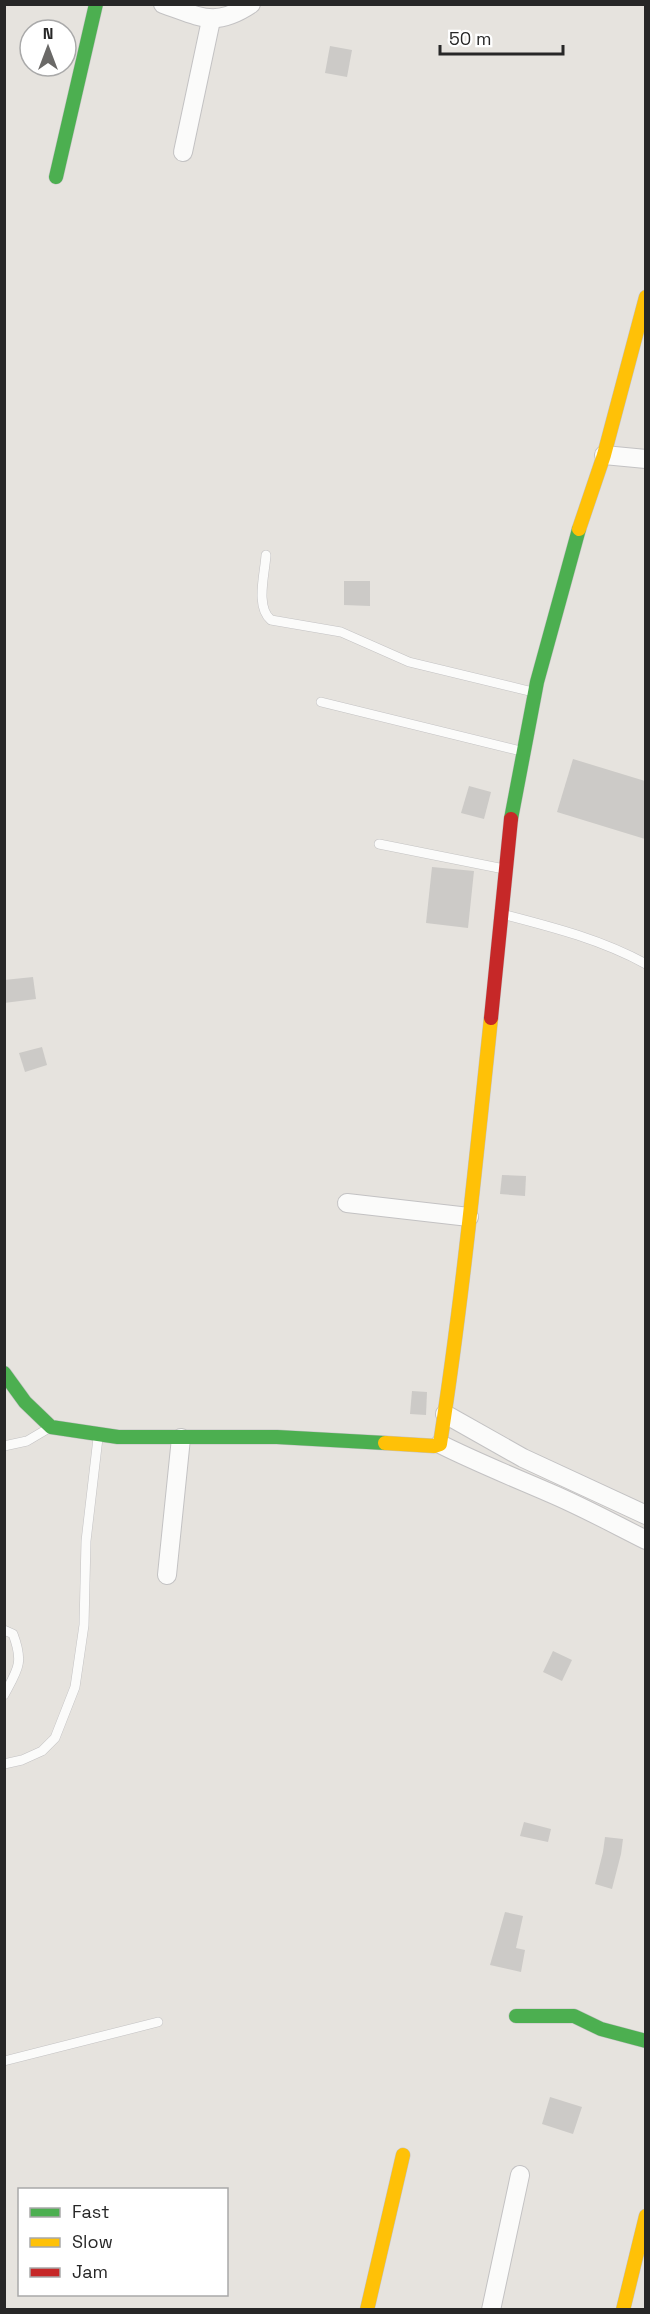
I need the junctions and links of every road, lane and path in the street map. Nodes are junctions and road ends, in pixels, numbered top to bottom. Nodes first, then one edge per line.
1 (96, 4) edge
2 (163, 4) edge
3 (251, 4) edge
4 (211, 20) junction
5 (183, 152) dead end
6 (56, 177) dead end
7 (645, 297) edge
8 (604, 455) junction
9 (645, 459) edge
10 (266, 555) dead end
11 (535, 692) junction
12 (321, 702) dead end
13 (524, 752) junction
14 (379, 844) dead end
15 (504, 869) junction
16 (500, 913) junction
17 (645, 964) edge
18 (346, 1203) dead end
19 (469, 1217) junction
20 (4, 1373) edge
21 (51, 1427) junction
22 (442, 1431) junction
23 (99, 1435) junction
24 (182, 1438) junction
25 (4, 1446) edge
26 (645, 1515) edge
27 (645, 1540) edge
28 (167, 1575) dead end
29 (4, 1630) edge
30 (4, 1695) edge
31 (4, 1764) edge
32 (516, 2016) dead end
33 (159, 2022) dead end
34 (645, 2040) edge
35 (4, 2061) edge
36 (403, 2155) dead end
37 (520, 2175) dead end
38 (645, 2217) edge
39 (368, 2310) edge
40 (490, 2310) edge
41 (623, 2310) edge

1 - 6 street
2 - 4 street
3 - 4 street
4 - 5 street
7 - 8 street
8 - 9 street
8 - 11 street
10 - 11 lane
11 - 13 street
12 - 13 lane
13 - 15 street
14 - 15 lane
15 - 16 street
16 - 17 lane
16 - 19 street
18 - 19 street
19 - 22 street
20 - 21 street
21 - 23 street
21 - 25 lane
22 - 24 street
22 - 26 street
22 - 27 street
23 - 24 street
23 - 31 lane
24 - 28 street
29 - 30 lane
32 - 34 street
33 - 35 lane
36 - 39 street
37 - 40 street
38 - 41 street

